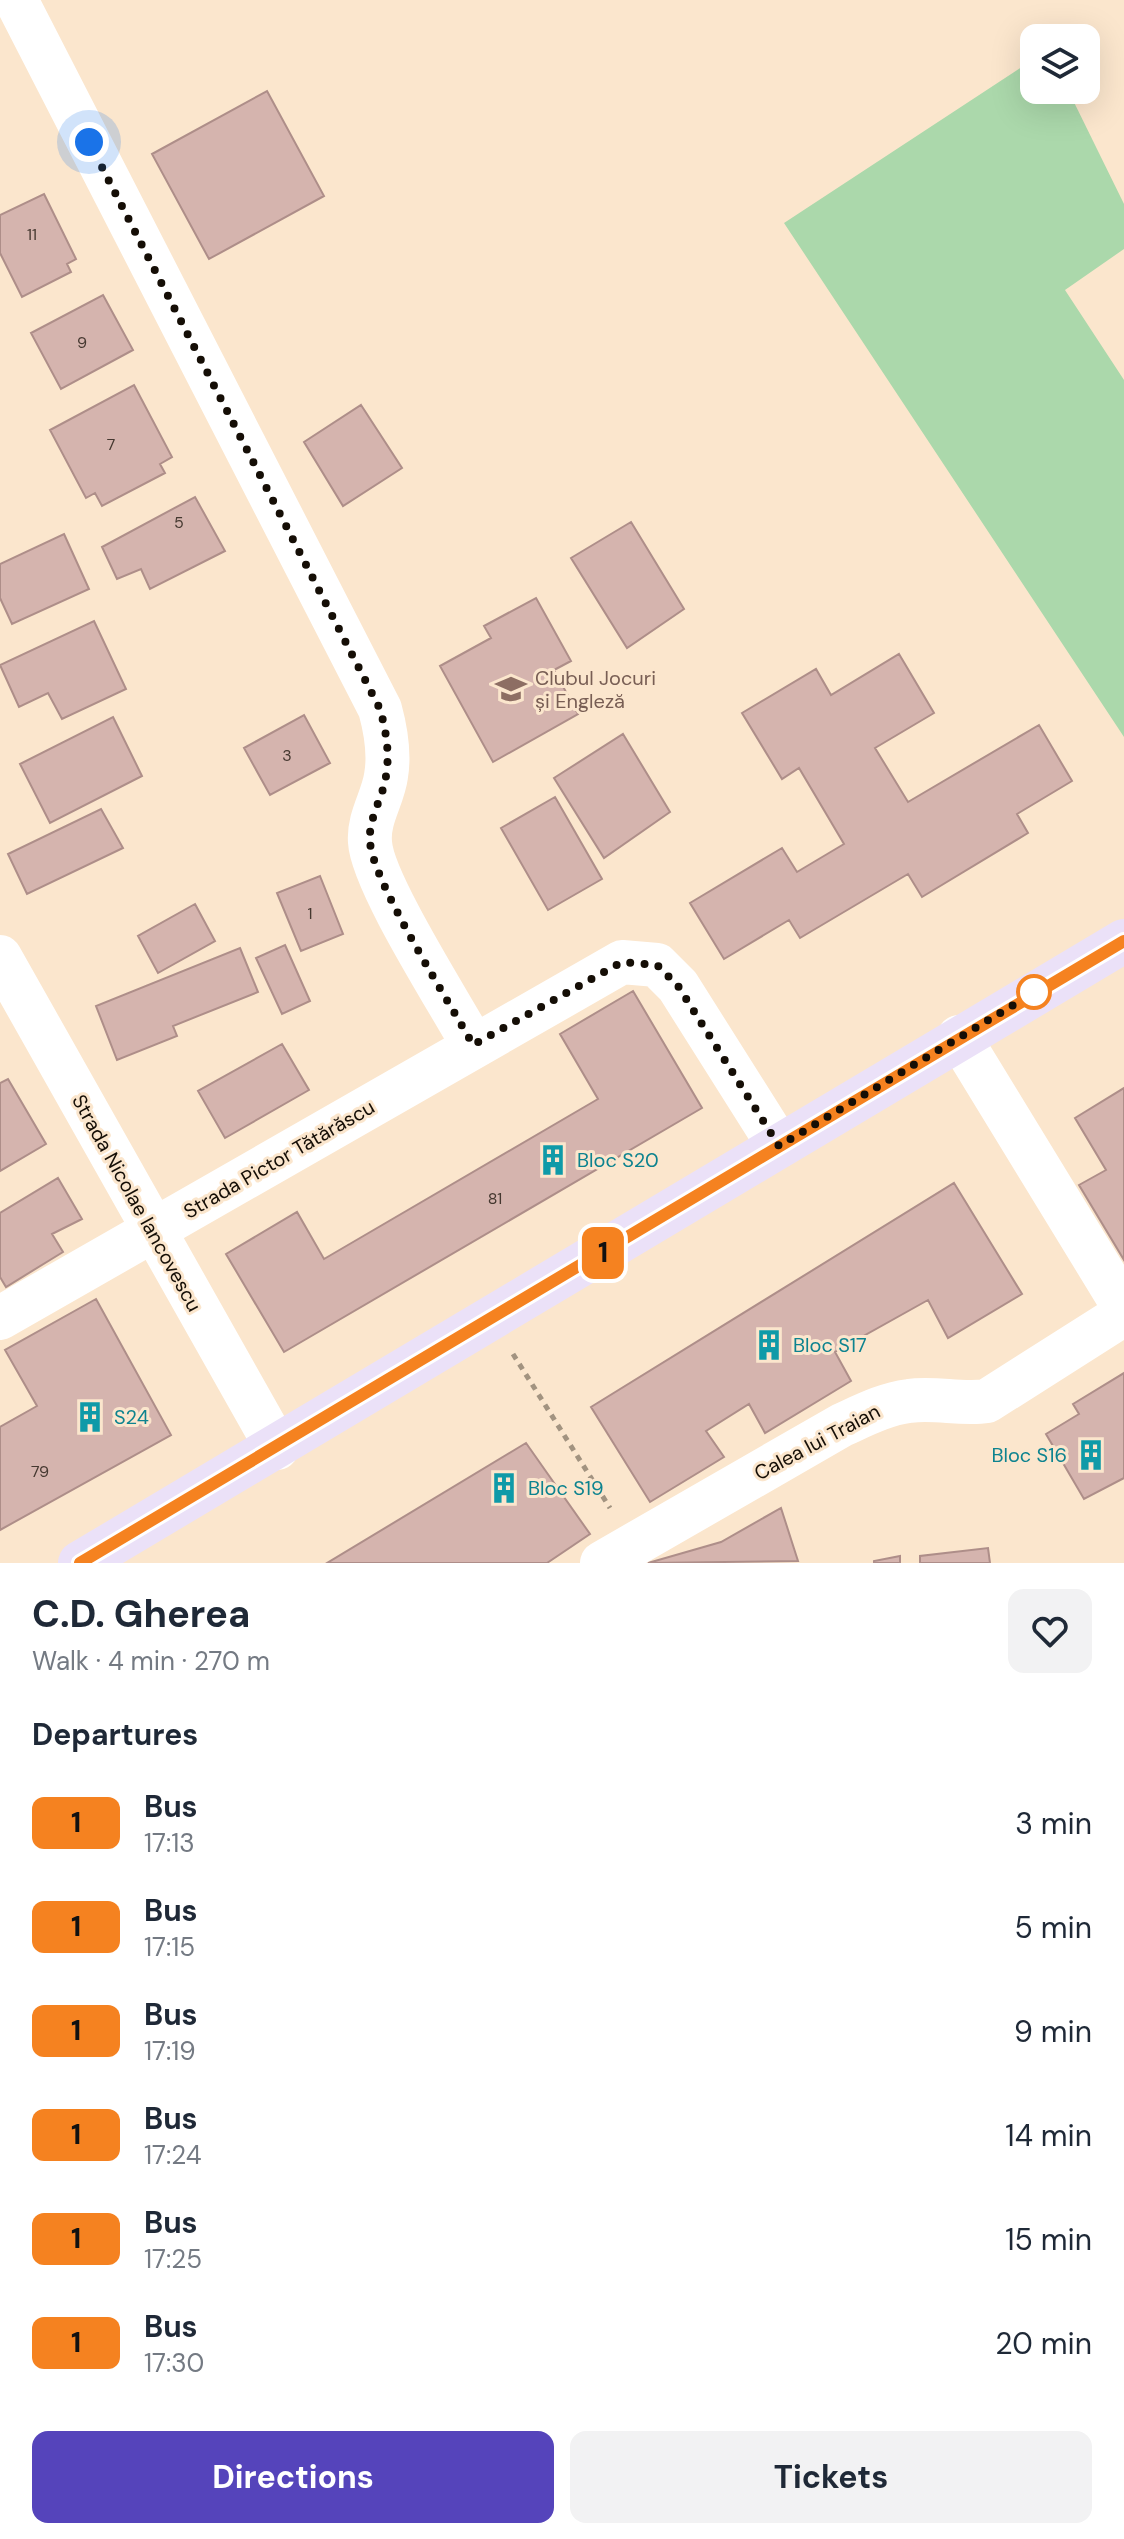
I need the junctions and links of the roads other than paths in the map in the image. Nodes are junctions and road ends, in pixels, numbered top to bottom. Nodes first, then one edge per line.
1 (16, 0) edge
2 (1124, 941) edge
3 (0, 957) edge
4 (959, 1037) junction
5 (473, 1045) junction
6 (779, 1146) junction
7 (152, 1233) junction
8 (1124, 1307) edge
9 (1124, 1314) edge
10 (0, 1318) edge
11 (277, 1448) junction
12 (618, 1554) edge
13 (81, 1563) edge

1 - 5 street
2 - 4 main road
3 - 7 street, Strada Nicolae Iancovescu
4 - 6 main road
4 - 8 street
5 - 6 street, Strada Pictor Tătărăscu
5 - 7 street, Strada Pictor Tătărăscu
6 - 11 main road
7 - 10 street, Strada Pictor Tătărăscu
7 - 11 street, Strada Nicolae Iancovescu
9 - 12 street, Calea lui Traian
11 - 13 main road

